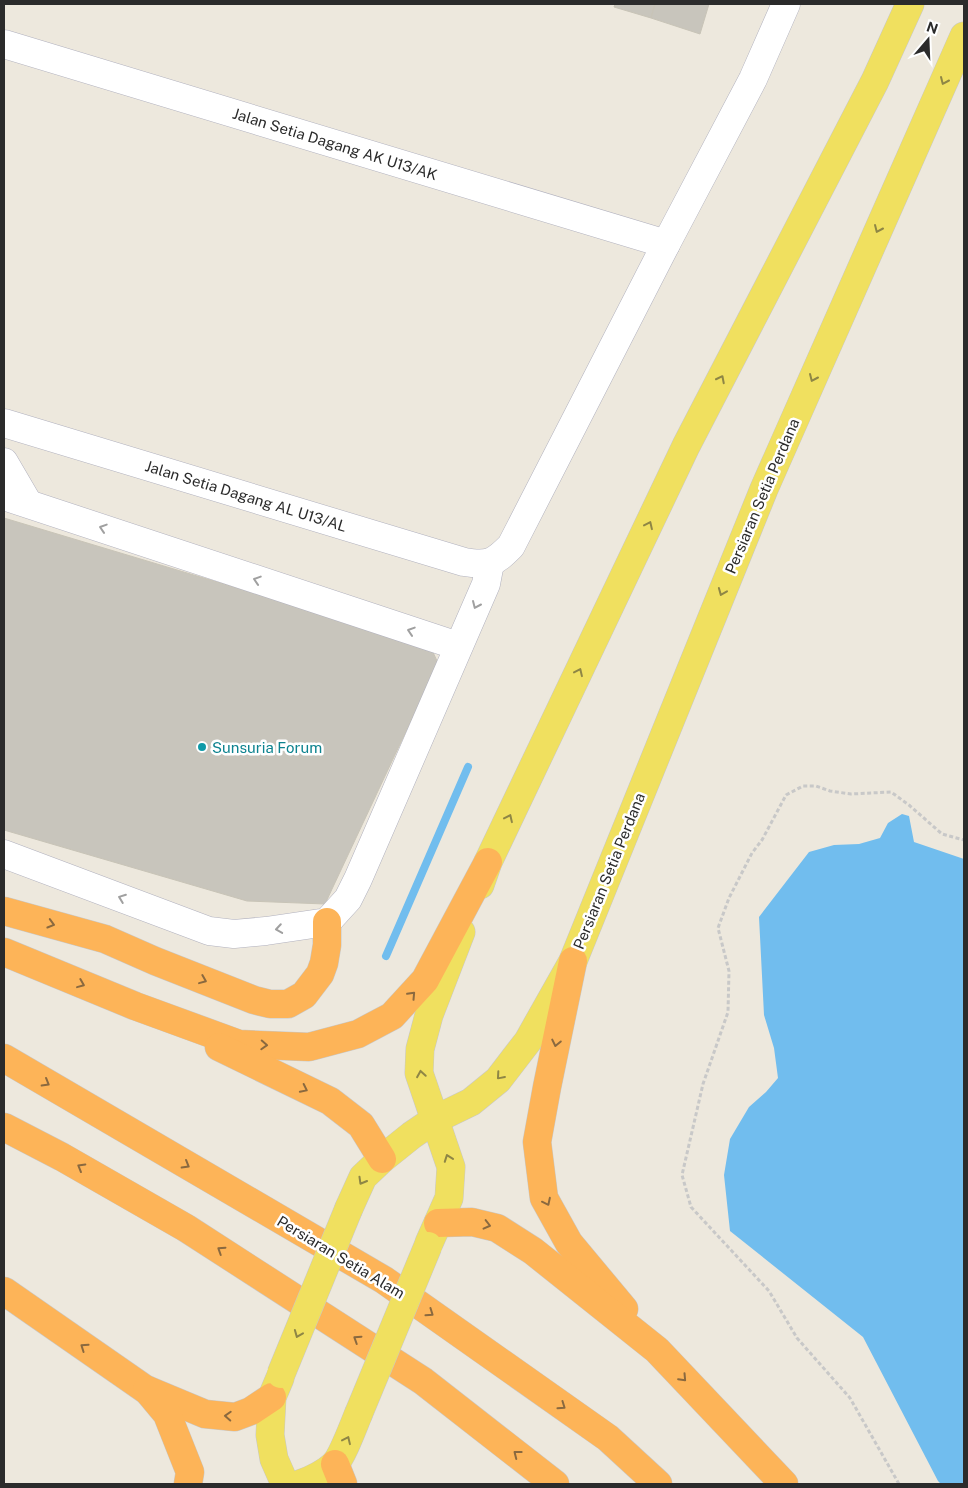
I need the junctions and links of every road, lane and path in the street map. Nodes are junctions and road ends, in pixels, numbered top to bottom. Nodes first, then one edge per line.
1 (786, 4) edge
2 (910, 4) edge
3 (964, 36) edge
4 (4, 44) edge
5 (666, 244) junction
6 (4, 423) edge
7 (4, 462) edge
8 (16, 500) edge
9 (490, 563) junction
10 (458, 646) junction
11 (964, 840) edge
12 (4, 854) edge
13 (488, 862) junction
14 (4, 911) edge
15 (327, 922) junction
16 (4, 952) edge
17 (573, 961) junction
18 (135, 1006) junction
19 (4, 1058) edge
20 (434, 1120) junction
21 (4, 1127) edge
22 (382, 1159) junction
23 (433, 1234) junction
24 (4, 1291) edge
25 (657, 1350) junction
26 (276, 1385) junction
27 (145, 1389) junction
28 (339, 1474) edge
29 (188, 1484) edge
30 (285, 1484) edge
31 (300, 1484) edge
32 (555, 1484) edge
33 (658, 1484) edge
34 (784, 1484) edge
35 (899, 1484) edge

1 - 5 street
13 -> 2 main road
3 -> 17 main road, Persiaran Setia Perdana
4 - 5 street, Jalan Setia Dagang AK U13/AK
5 - 9 street
6 - 9 street, Jalan Setia Dagang AL U13/AL
7 - 8 street
10 -> 8 street
9 -> 10 street
10 - 15 street
11 - 35 path
15 -> 12 street
18 -> 13 highway
20 -> 13 main road
14 -> 15 highway
16 -> 18 highway
17 -> 20 main road, Persiaran Setia Perdana
17 -> 25 highway
18 -> 22 highway
19 -> 33 highway, Persiaran Setia Alam
20 - 22 main road, Persiaran Setia Perdana
23 -> 20 main road
32 -> 21 highway
22 -> 26 main road, Persiaran Setia Perdana, bridge
23 -> 25 highway
28 -> 23 main road, bridge
27 -> 24 highway
25 -> 34 highway
26 -> 27 highway
26 - 30 main road, Persiaran Setia Perdana
27 - 29 highway
28 - 31 main road

